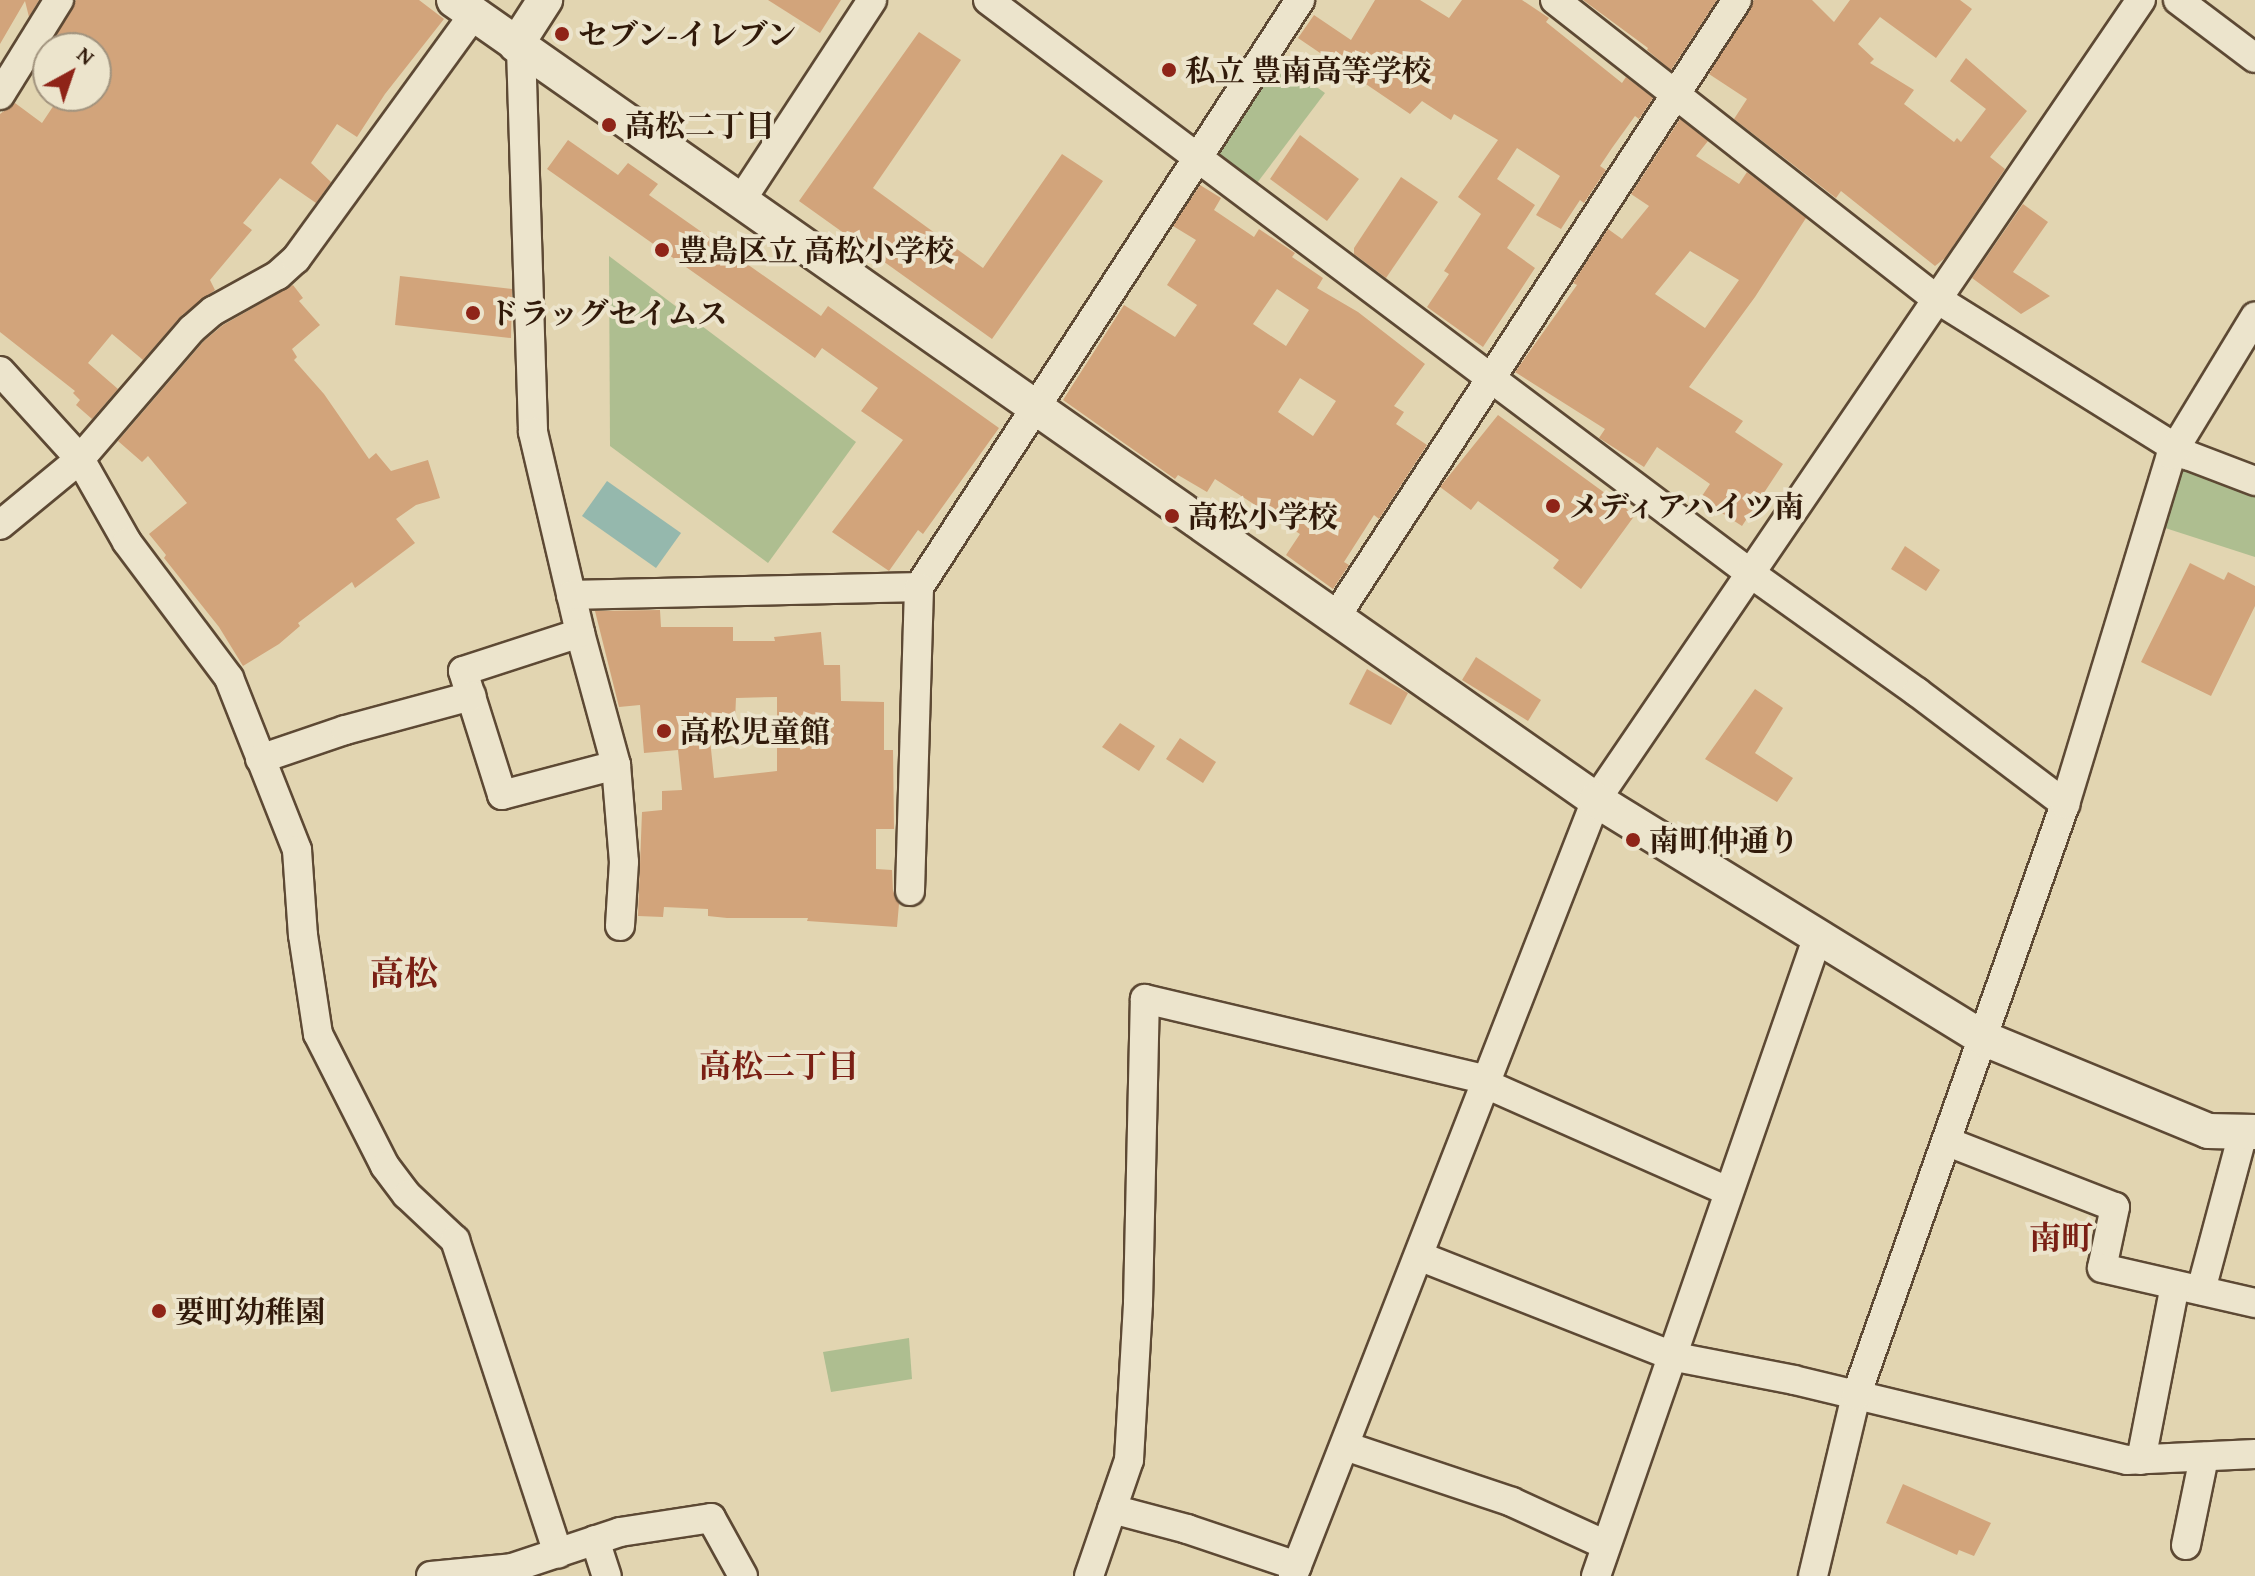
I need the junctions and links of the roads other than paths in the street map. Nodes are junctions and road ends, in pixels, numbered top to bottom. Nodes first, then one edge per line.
1 (59, 0) edge
2 (545, 0) edge
3 (872, 0) edge
4 (988, 0) edge
5 (1300, 0) edge
6 (1555, 0) edge
7 (1737, 0) edge
8 (2141, 0) edge
9 (2178, 0) edge
10 (464, 7) edge
11 (518, 46) junction
12 (2255, 58) edge
13 (0, 95) edge
14 (1676, 95) junction
15 (1196, 158) junction
16 (740, 202) junction
17 (1937, 299) junction
18 (2255, 317) edge
19 (0, 371) edge
20 (1491, 377) junction
21 (1034, 409) junction
22 (2176, 447) junction
23 (80, 459) junction
24 (2255, 481) edge
25 (0, 525) edge
26 (1750, 573) junction
27 (919, 587) junction
28 (571, 595) junction
29 (1335, 618) junction
30 (580, 633) junction
31 (471, 696) junction
32 (260, 759) junction
33 (616, 765) junction
34 (1596, 800) junction
35 (2065, 804) junction
36 (910, 891) dead end
37 (620, 926) dead end
38 (1818, 936) junction
39 (1985, 1039) junction
40 (1487, 1082) junction
41 (2249, 1133) edge
42 (1948, 1142) junction
43 (1728, 1191) junction
44 (1419, 1256) junction
45 (2188, 1287) junction
46 (2255, 1303) edge
47 (1675, 1357) junction
48 (1856, 1396) junction
49 (1345, 1446) junction
50 (2255, 1454) edge
51 (2204, 1457) junction
52 (2141, 1460) junction
53 (1112, 1509) junction
54 (595, 1540) junction
55 (1606, 1545) junction
56 (2186, 1545) dead end
57 (558, 1553) junction
58 (1295, 1571) edge
59 (462, 1575) edge
60 (431, 1576) edge
61 (607, 1576) edge
62 (743, 1576) edge
63 (1089, 1576) edge
64 (1596, 1576) edge
65 (1813, 1576) edge

1 - 13 street
2 - 11 street
3 - 16 street
4 - 15 street
5 - 15 street
6 - 14 street
7 - 14 street
8 - 17 street
9 - 12 street
10 - 11 street
10 - 23 street
11 - 16 street
11 - 28 street
14 - 17 street
14 - 20 street
15 - 20 street
15 - 21 street
16 - 21 street
17 - 22 street
17 - 26 street
18 - 22 street
19 - 23 street
20 - 26 street
20 - 29 street
21 - 27 street
21 - 29 street
22 - 24 street
22 - 35 street
23 - 25 street
23 - 32 street
26 - 34 street
26 - 35 street
27 - 28 street
27 - 36 street
28 - 30 street
29 - 34 street
30 - 31 street
30 - 33 street
31 - 32 street
31 - 33 street
32 - 57 street
33 - 37 street
34 - 38 street
34 - 40 street
35 - 39 street
38 - 39 street
38 - 43 street
39 - 41 street
39 - 42 street
40 - 43 street
40 - 44 street
40 - 53 street
41 - 45 street
42 - 45 street
42 - 48 street
43 - 47 street
44 - 47 street
44 - 49 street
45 - 46 street
45 - 52 street
47 - 48 street
47 - 55 street
48 - 52 street
48 - 65 street
49 - 55 street
49 - 58 street
50 - 51 street
51 - 52 street
51 - 56 street
53 - 58 street
53 - 63 street
54 - 57 street
54 - 61 street
54 - 62 street
55 - 64 street
57 - 59 street
59 - 60 street

